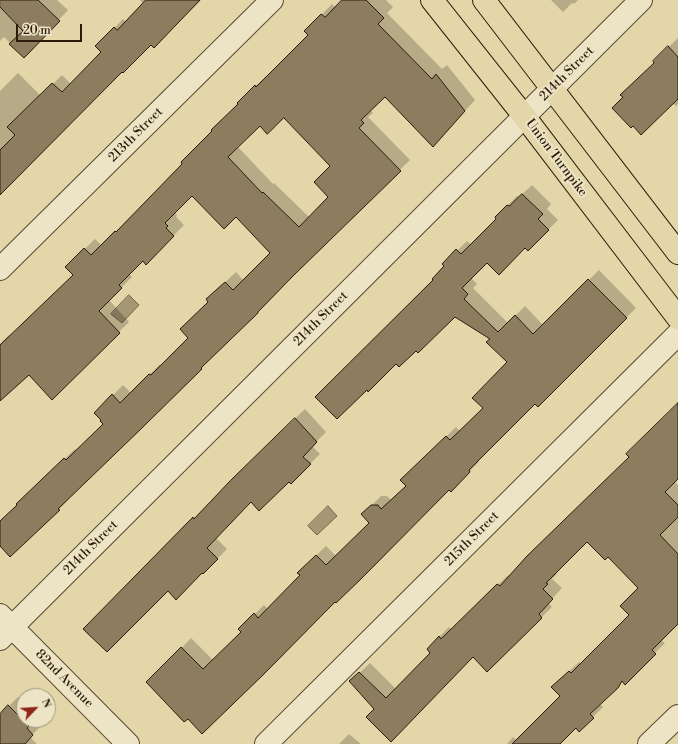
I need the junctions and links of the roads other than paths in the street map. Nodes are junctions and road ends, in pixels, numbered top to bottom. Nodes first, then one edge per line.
1 (272, 0) edge
2 (432, 0) edge
3 (484, 0) edge
4 (641, 0) edge
5 (552, 89) junction
6 (524, 116) junction
7 (678, 253) edge
8 (0, 269) edge
9 (678, 318) edge
10 (678, 334) edge
11 (4, 627) edge
12 (678, 716) edge
13 (128, 744) edge
14 (266, 744) edge
15 (649, 744) edge

1 - 8 street, 213th Street
2 - 6 main road, Union Turnpike
3 - 5 main road
4 - 5 street, 214th Street
5 - 6 street, 214th Street
5 - 7 main road
6 - 9 main road, Union Turnpike
6 - 11 street, 214th Street
10 - 14 street, 215th Street
11 - 13 street, 82nd Avenue
12 - 15 street

